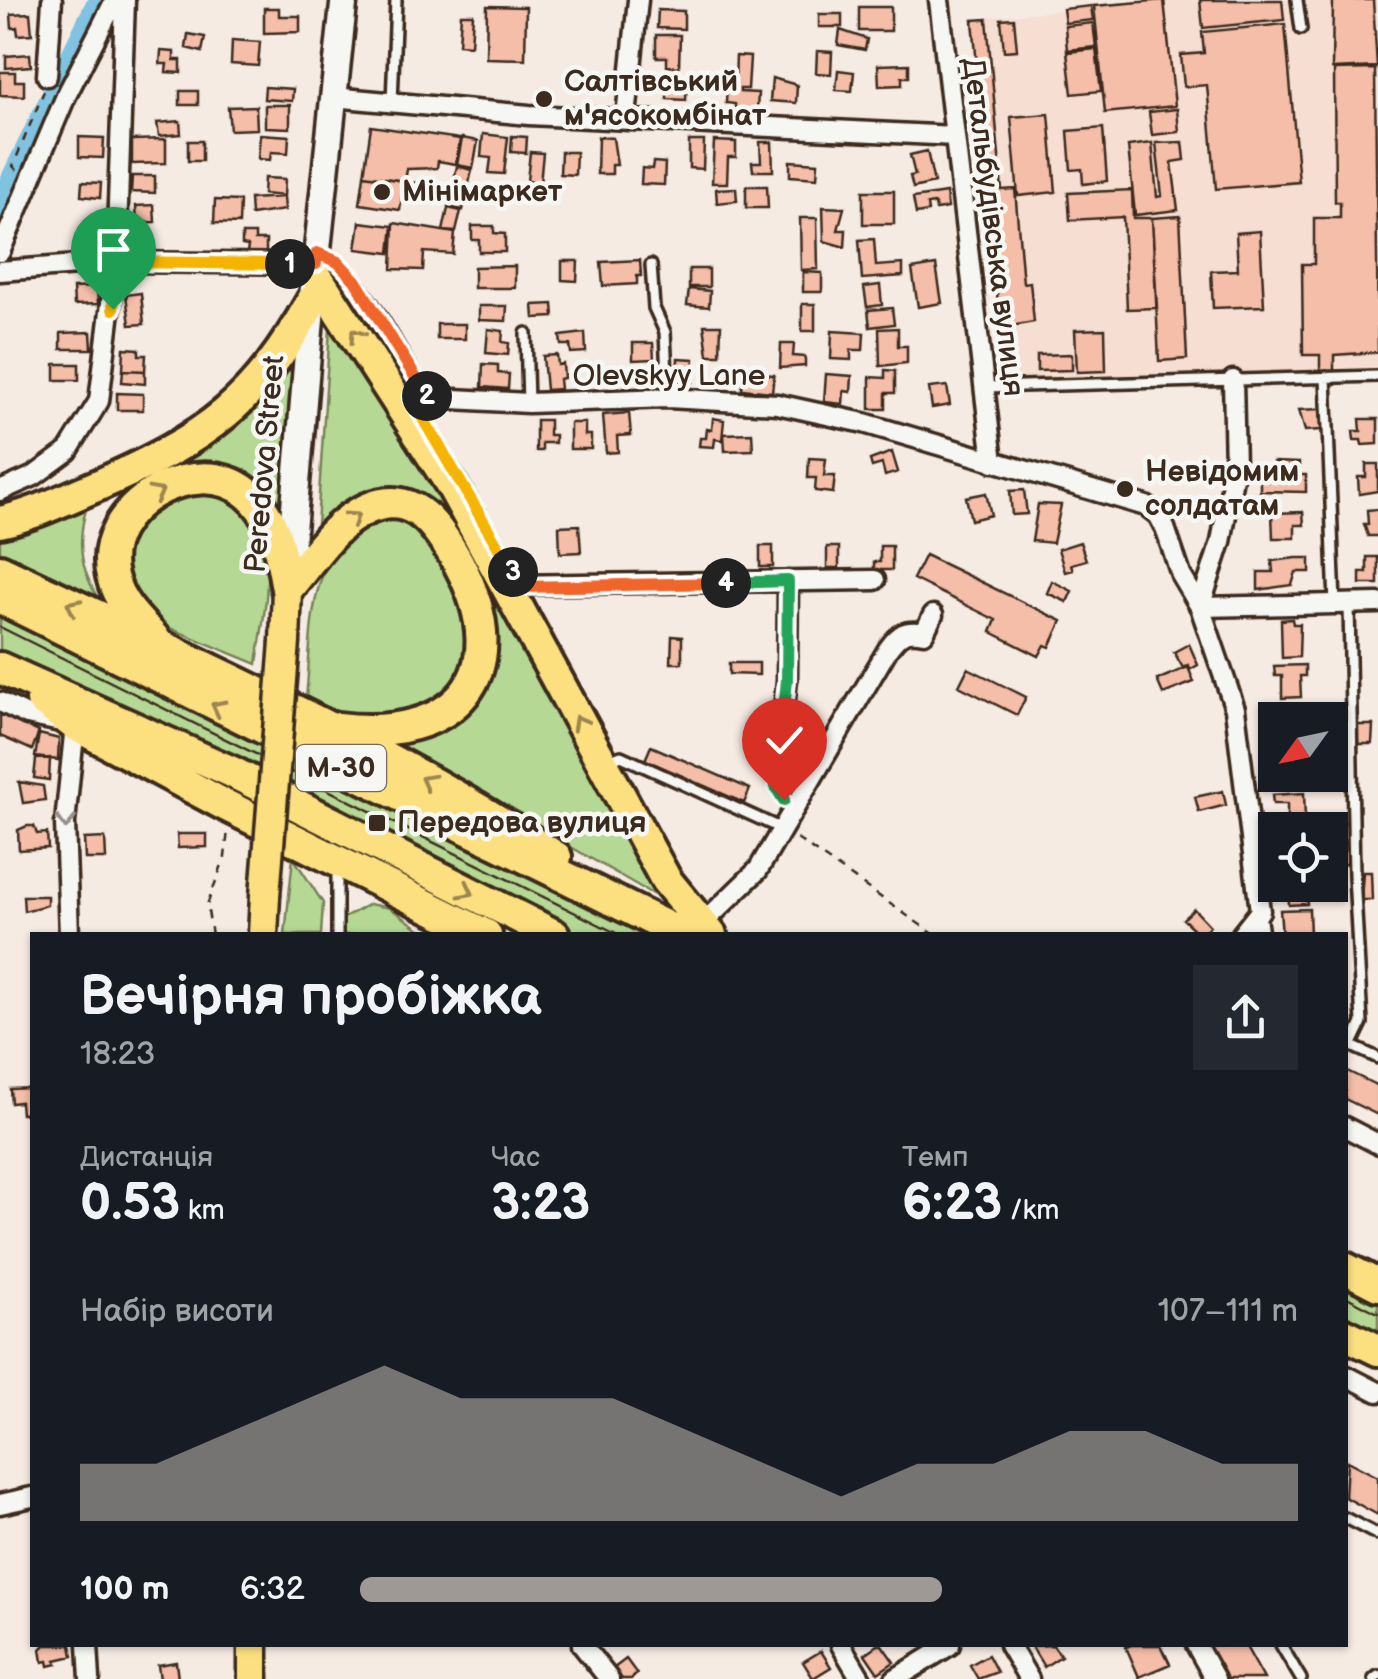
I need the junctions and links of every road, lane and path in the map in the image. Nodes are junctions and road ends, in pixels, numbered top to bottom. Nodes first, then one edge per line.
1 (52, 0) edge
2 (115, 0) edge
3 (125, 0) edge
4 (344, 0) edge
5 (396, 0) edge
6 (638, 0) edge
7 (939, 0) edge
8 (1297, 0) edge
9 (1301, 29) dead end
10 (46, 76) joint
11 (333, 97) junction
12 (392, 102) junction
13 (626, 116) junction
14 (955, 136) junction
15 (13, 166) dead end
16 (0, 252) edge
17 (116, 262) junction
18 (652, 265) dead end
19 (0, 271) edge
20 (315, 273) junction
21 (526, 332) dead end
22 (1378, 376) edge
23 (1326, 377) junction
24 (1233, 380) junction
25 (986, 388) junction
26 (412, 398) junction
27 (668, 398) junction
28 (528, 403) junction
29 (993, 462) junction
30 (0, 491) edge
31 (0, 522) edge
32 (0, 570) edge
33 (875, 580) dead end
34 (788, 581) junction
35 (515, 586) junction
36 (287, 590) junction
37 (0, 598) edge
38 (1378, 603) edge
39 (1342, 604) junction
40 (1200, 607) junction
41 (933, 615) dead end
42 (171, 654) junction
43 (0, 668) edge
44 (0, 702) edge
45 (75, 725) junction
46 (323, 726) junction
47 (779, 756) joint
48 (602, 764) junction
49 (224, 804) junction
50 (794, 808) junction
51 (782, 829) junction
52 (338, 862) junction
53 (399, 892) junction
54 (1260, 911) junction
55 (688, 930) edge
56 (69, 932) edge
57 (211, 932) edge
58 (262, 932) edge
59 (337, 932) edge
60 (435, 932) edge
61 (480, 932) edge
62 (548, 932) edge
63 (931, 932) edge
64 (1243, 932) edge
65 (1263, 932) edge
66 (1348, 1045) edge
67 (1378, 1058) edge
68 (1348, 1129) edge
69 (1378, 1144) edge
70 (1348, 1270) edge
71 (1378, 1285) edge
72 (1348, 1335) edge
73 (1378, 1350) edge
74 (1348, 1378) edge
75 (1378, 1392) edge
76 (30, 1497) edge
77 (0, 1504) edge
78 (1348, 1520) edge
79 (1378, 1536) edge
80 (88, 1647) edge
81 (253, 1647) edge
82 (584, 1647) edge
83 (842, 1647) edge
84 (947, 1647) edge
85 (1011, 1647) edge
86 (1197, 1647) edge
87 (1282, 1647) edge
88 (90, 1679) edge
89 (253, 1679) edge
90 (609, 1679) edge
91 (861, 1679) edge
92 (894, 1679) edge
93 (1029, 1679) edge
94 (1215, 1679) edge
95 (1301, 1679) edge

1 - 10 street
2 - 16 street
3 - 17 street
4 - 11 main road, Peredova Street
5 - 12 lane
6 - 13 street
7 - 14 street, Детальбудівська вулиця
8 - 9 lane
10 - 15 path
11 - 12 street
11 - 20 main road, Peredova Street
12 - 13 street
13 - 14 street
14 - 25 street, Детальбудівська вулиця
17 - 19 street
17 - 20 street
17 - 30 street
18 - 27 lane
20 - 26 highway
20 - 31 highway
20 - 36 main road, Peredova Street
21 - 28 lane
22 - 23 lane
23 - 24 lane
23 - 39 lane
24 - 25 lane
24 - 40 street
25 - 29 street, Детальбудівська вулиця
26 - 28 street, Olevskyy Lane
26 - 35 highway
27 - 28 street, Olevskyy Lane
27 - 29 street, Olevskyy Lane
29 - 40 street, Olevskyy Lane
42 -> 32 highway
33 - 34 street
34 - 35 street
34 - 47 street
48 -> 35 highway
42 -> 36 highway
36 -> 46 highway
36 - 58 main road, Peredova Street, bridge
55 -> 37 highway, М-30
38 - 39 street
39 - 40 street
39 - 66 lane
40 - 54 street, Olevskyy Lane
41 - 50 street
42 - 46 highway
43 - 45 highway
43 -> 62 highway, М-30
44 - 45 street
45 - 49 highway
45 -> 56 street
55 -> 46 highway
47 - 50 path
48 - 51 lane
48 - 55 highway
49 - 52 highway
49 - 57 path
50 - 51 street
51 - 55 street
51 - 63 path
52 - 53 highway
52 - 59 lane
53 - 60 highway
53 - 61 highway
54 - 64 street
54 - 65 lane
66 - 67 lane
68 - 69 street
70 - 71 highway
72 - 73 highway
74 - 75 street
76 - 77 street
78 - 79 lane
80 - 88 street
81 - 89 main road
82 - 90 street
83 - 91 street
84 - 92 street
85 - 93 street
86 - 94 street
87 - 95 lane

